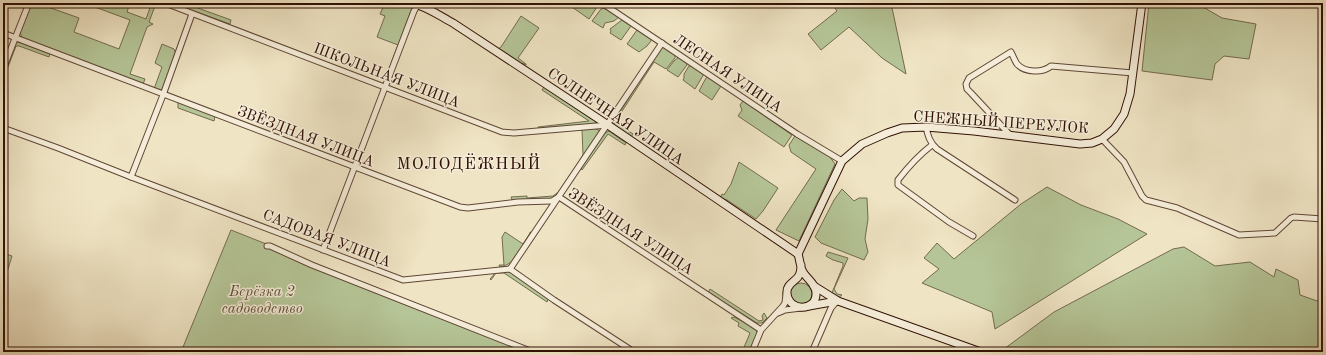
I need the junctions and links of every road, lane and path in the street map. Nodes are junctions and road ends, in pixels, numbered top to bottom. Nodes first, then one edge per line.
1 (29, 3) edge
2 (165, 3) edge
3 (417, 3) edge
4 (602, 3) edge
5 (1142, 3) edge
6 (192, 14) junction
7 (3, 33) edge
8 (15, 38) junction
9 (662, 43) junction
10 (3, 68) edge
11 (1133, 73) junction
12 (386, 86) junction
13 (163, 95) junction
14 (608, 125) junction
15 (926, 127) junction
16 (3, 128) edge
17 (1012, 137) junction
18 (1102, 139) junction
19 (932, 145) junction
20 (842, 161) junction
21 (355, 167) junction
22 (131, 177) junction
23 (559, 197) junction
24 (1015, 200) dead end
25 (1323, 219) edge
26 (973, 236) dead end
27 (267, 246) dead end
28 (323, 250) junction
29 (798, 254) junction
30 (801, 265) junction
31 (510, 268) junction
32 (794, 280) junction
33 (812, 284) junction
34 (786, 293) junction
35 (838, 301) junction
36 (806, 307) junction
37 (777, 314) junction
38 (761, 330) junction
39 (813, 351) edge
40 (532, 352) edge
41 (634, 352) edge
42 (752, 352) edge
43 (822, 352) edge
44 (981, 352) edge

1 - 8 street
2 - 6 street, ШКОЛЬНАЯ УЛИЦА
3 - 12 street
3 - 14 street, СОЛНЕЧНАЯ УЛИЦА
4 - 9 street, ЛЕСНАЯ УЛИЦА
5 - 11 street
6 - 12 street, ШКОЛЬНАЯ УЛИЦА
6 - 13 street
7 - 8 street, ЗВЁЗДНАЯ УЛИЦА
8 - 10 street
8 - 13 street, ЗВЁЗДНАЯ УЛИЦА
9 - 14 street
9 - 20 street, ЛЕСНАЯ УЛИЦА
11 - 17 street
11 - 18 street
12 - 14 street, ШКОЛЬНАЯ УЛИЦА
12 - 21 street
13 - 21 street, ЗВЁЗДНАЯ УЛИЦА
13 - 22 street
14 - 23 street
14 - 29 street, СОЛНЕЧНАЯ УЛИЦА
15 - 17 street, СНЕЖНЫЙ ПЕРЕУЛОК
15 - 19 street
15 - 20 street, СНЕЖНЫЙ ПЕРЕУЛОК
16 - 22 street, САДОВАЯ УЛИЦА
17 - 18 street, СНЕЖНЫЙ ПЕРЕУЛОК
18 - 25 street
19 - 24 street
19 - 26 street
20 - 29 street, СНЕЖНЫЙ ПЕРЕУЛОК
21 - 23 street, ЗВЁЗДНАЯ УЛИЦА
21 - 28 street
22 - 28 street, САДОВАЯ УЛИЦА
23 - 31 street
23 - 38 street, ЗВЁЗДНАЯ УЛИЦА
27 - 40 street
28 - 31 street, САДОВАЯ УЛИЦА
29 - 30 street
30 - 32 street
30 - 33 street
31 - 41 street
32 - 33 street
32 - 34 street
33 - 35 street
33 - 36 street
34 - 36 street
34 - 37 street
35 - 36 street
35 - 39 street
35 - 44 street
36 - 37 street
37 - 38 street
38 - 42 street
39 - 43 street

